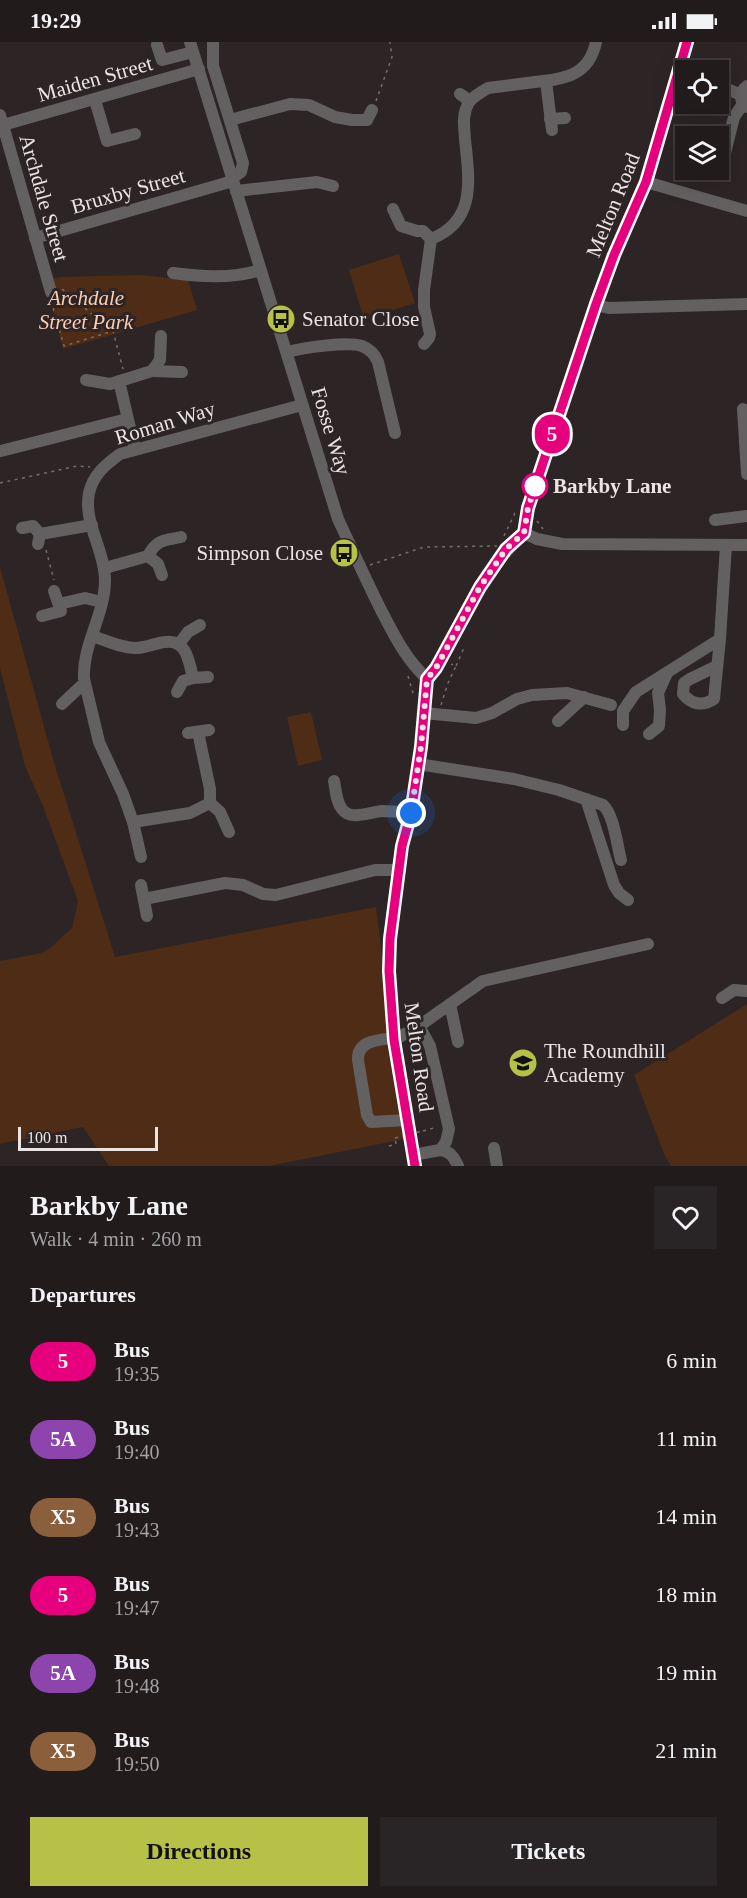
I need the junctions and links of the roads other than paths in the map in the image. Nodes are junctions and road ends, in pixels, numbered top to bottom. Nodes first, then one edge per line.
1 (213, 42) edge
2 (596, 42) edge
3 (687, 42) edge
4 (157, 45) dead end
5 (192, 47) edge
6 (682, 60) edge
7 (199, 69) junction
8 (546, 81) junction
9 (675, 85) edge
10 (729, 90) edge
11 (745, 98) edge
12 (95, 99) junction
13 (565, 118) dead end
14 (370, 119) road end
15 (2, 120) edge
16 (230, 120) junction
17 (135, 134) dead end
18 (729, 142) edge
19 (646, 182) junction
20 (234, 183) junction
21 (333, 186) dead end
22 (393, 209) dead end
23 (747, 211) edge
24 (34, 238) junction
25 (428, 240) junction
26 (260, 270) junction
27 (173, 273) dead end
28 (51, 292) road end
29 (596, 304) junction
30 (747, 304) edge
31 (161, 336) dead end
32 (424, 344) dead end
33 (287, 352) junction
34 (149, 372) junction
35 (182, 372) dead end
36 (86, 380) dead end
37 (118, 381) junction
38 (302, 405) junction
39 (729, 408) dead end
40 (745, 409) edge
41 (127, 419) junction
42 (395, 433) dead end
43 (135, 449) junction
44 (1, 451) edge
45 (747, 474) edge
46 (747, 516) edge
47 (715, 520) dead end
48 (92, 525) junction
49 (33, 533) road end
50 (524, 533) junction
51 (181, 537) dead end
52 (726, 544) junction
53 (747, 545) edge
54 (105, 568) junction
55 (54, 591) road end
56 (102, 602) junction
57 (60, 608) junction
58 (42, 616) dead end
59 (200, 625) dead end
60 (92, 636) junction
61 (720, 639) junction
62 (178, 644) junction
63 (717, 666) dead end
64 (667, 672) junction
65 (208, 677) dead end
66 (427, 679) junction
67 (85, 686) junction
68 (584, 698) junction
69 (62, 704) dead end
70 (611, 705) dead end
71 (424, 713) junction
72 (558, 722) dead end
73 (623, 725) dead end
74 (198, 732) dead end
75 (649, 734) dead end
76 (418, 764) junction
77 (334, 781) dead end
78 (586, 799) junction
79 (210, 803) junction
80 (411, 813) junction
81 (133, 822) junction
82 (229, 832) dead end
83 (141, 857) dead end
84 (621, 860) dead end
85 (400, 870) junction
86 (141, 885) dead end
87 (144, 899) junction
88 (628, 900) dead end
89 (147, 916) dead end
90 (648, 944) dead end
91 (747, 992) edge
92 (722, 998) dead end
93 (450, 1004) junction
94 (419, 1026) junction
95 (394, 1039) junction
96 (458, 1042) dead end
97 (407, 1120) junction
98 (494, 1148) dead end
99 (440, 1150) junction
100 (414, 1160) edge
101 (458, 1166) edge
102 (497, 1166) edge

1 - 16 street
2 - 8 street
3 - 6 street, Melton Road
4 - 5 street
5 - 7 street, Fosse Way
7 - 12 street, Maiden Street
7 - 20 street, Fosse Way
8 - 13 street
8 - 25 street
9 - 19 street, Melton Road
10 - 11 street
11 - 18 street
12 - 15 street, Maiden Street
12 - 17 street
14 - 16 street
15 - 24 street, Archdale Street
16 - 20 street
19 - 23 street
19 - 29 street, Melton Road
20 - 21 street, Bruxby Street
20 - 24 street, Bruxby Street
20 - 26 street, Fosse Way
22 - 25 street
24 - 28 street, Archdale Street
25 - 32 street
26 - 27 street
26 - 33 street, Fosse Way
29 - 30 street
29 - 50 street, Melton Road
31 - 34 street
33 - 38 street, Fosse Way
33 - 42 street
34 - 35 street
34 - 37 street
36 - 37 street
37 - 41 street
38 - 43 street, Roman Way
38 - 66 street, Fosse Way
39 - 40 street
40 - 45 street
41 - 43 street
41 - 44 street
43 - 48 street, Roman Way
46 - 47 street
48 - 49 street
48 - 54 street, Roman Way
50 - 52 street
50 - 66 street, Melton Road
51 - 54 street
52 - 53 street
52 - 61 street
54 - 56 street, Roman Way
55 - 57 street
56 - 57 street
56 - 60 street, Roman Way
57 - 58 street
59 - 62 street
60 - 62 street
60 - 67 street, Roman Way
61 - 63 street
61 - 64 street
62 - 65 street
64 - 73 street
64 - 75 street
66 - 71 street, Melton Road
67 - 69 street
67 - 81 street, Roman Way
68 - 70 street
68 - 71 street
68 - 72 street
71 - 76 street, Melton Road
74 - 79 street
76 - 78 street
76 - 80 street, Melton Road
77 - 80 street
78 - 84 street
78 - 88 street
79 - 81 street
79 - 82 street
80 - 85 street, Melton Road
81 - 83 street, Roman Way
85 - 87 street
85 - 95 street, Melton Road
86 - 87 street
87 - 89 street
90 - 93 street
91 - 92 street
93 - 94 street
93 - 96 street
94 - 95 street
94 - 99 street
95 - 97 street, Melton Road
95 - 97 street
97 - 100 street, Melton Road
98 - 102 street
99 - 100 street
99 - 101 street

